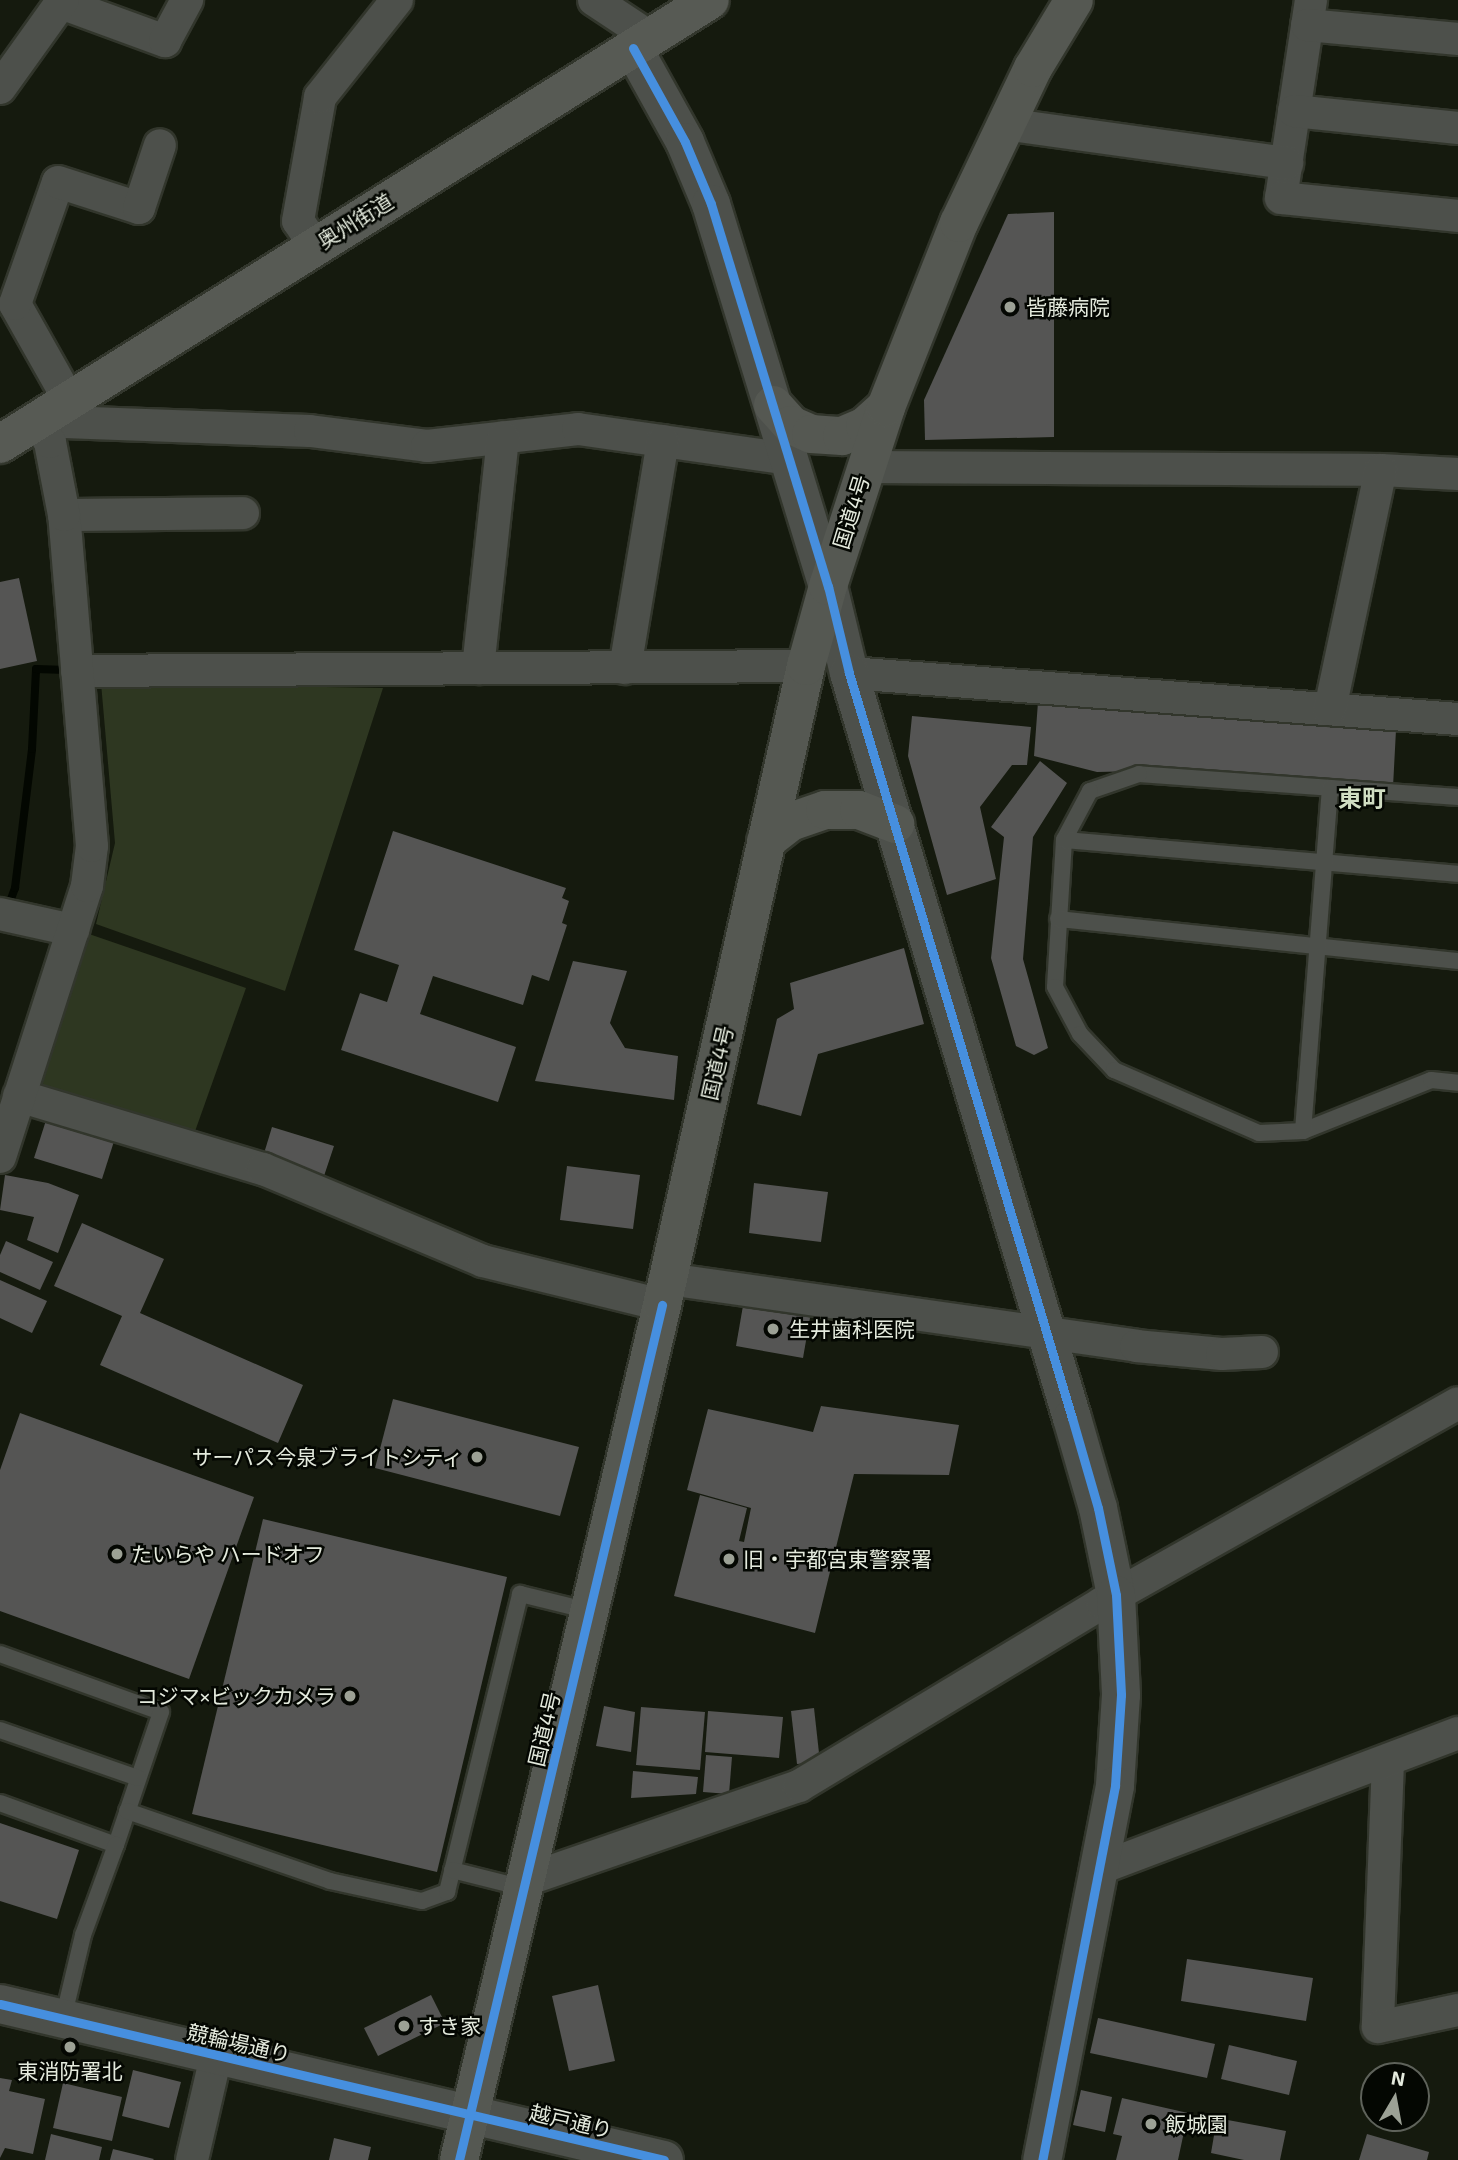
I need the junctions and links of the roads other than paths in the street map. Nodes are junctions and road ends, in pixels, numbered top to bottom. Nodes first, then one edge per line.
1 (187, 0) edge
2 (397, 0) edge
3 (594, 0) edge
4 (710, 0) edge
5 (1074, 0) edge
6 (62, 2) edge
7 (1309, 13) edge
8 (1458, 39) edge
9 (641, 42) junction
10 (0, 88) edge
11 (1294, 111) junction
12 (1004, 124) junction
13 (1458, 128) edge
14 (160, 145) dead end
15 (1287, 163) junction
16 (1458, 216) edge
17 (315, 246) junction
18 (69, 400) junction
19 (773, 405) junction
20 (886, 407) junction
21 (36, 421) junction
22 (503, 437) junction
23 (663, 441) junction
24 (0, 444) edge
25 (789, 459) junction
26 (865, 467) junction
27 (1381, 470) junction
28 (1458, 474) edge
29 (243, 513) dead end
30 (64, 515) junction
31 (828, 586) junction
32 (806, 666) junction
33 (478, 668) junction
34 (625, 668) junction
35 (77, 671) junction
36 (849, 673) junction
37 (1330, 709) junction
38 (1458, 719) edge
39 (1331, 788) junction
40 (1458, 797) edge
41 (895, 824) junction
42 (1065, 840) junction
43 (766, 841) junction
44 (1325, 861) junction
45 (1458, 874) edge
46 (0, 914) edge
47 (1058, 919) junction
48 (73, 930) junction
49 (1319, 947) junction
50 (1458, 961) edge
51 (1458, 1083) edge
52 (15, 1084) edge
53 (1303, 1131) junction
54 (0, 1157) edge
55 (665, 1292) junction
56 (1047, 1334) junction
57 (1262, 1352) dead end
58 (1458, 1403) edge
59 (1116, 1595) junction
60 (589, 1611) junction
61 (0, 1654) edge
62 (0, 1730) edge
63 (1458, 1734) edge
64 (1388, 1761) junction
65 (138, 1778) junction
66 (0, 1803) edge
67 (127, 1811) junction
68 (116, 1845) junction
69 (1101, 1868) junction
70 (452, 1870) junction
71 (525, 1884) junction
72 (0, 2004) edge
73 (1458, 2010) edge
74 (63, 2019) junction
75 (216, 2056) junction
76 (470, 2116) junction
77 (192, 2160) edge
78 (458, 2160) edge
79 (664, 2160) edge
80 (1042, 2160) edge

1 - 6 street
2 - 17 street
3 - 9 street
4 - 9 main road, 奥州街道
5 - 12 highway, 国道4号
6 - 10 street
7 - 8 street
7 - 11 street
9 - 17 main road, 奥州街道
9 - 19 street
11 - 13 street
11 - 15 street
12 - 15 street
12 - 20 highway, 国道4号
14 - 18 street
15 - 16 street
17 - 18 main road, 奥州街道
18 - 21 main road, 奥州街道
19 - 20 highway
19 - 25 street
20 - 26 highway, 国道4号
21 - 22 street
21 - 24 main road, 奥州街道
21 - 30 street
22 - 23 street
22 - 33 street
23 - 25 street
23 - 34 street
25 - 31 street
26 - 27 street
26 - 31 highway, 国道4号
27 - 28 street
27 - 37 street
29 - 30 street
30 - 35 street
31 - 32 highway, 国道4号
31 - 36 street
32 - 34 street
32 - 43 highway, 国道4号
33 - 34 street
33 - 35 street
35 - 48 street
36 - 37 street
36 - 41 street
37 - 38 street
39 - 40 lane
39 - 42 lane
39 - 44 lane
41 - 43 highway
41 - 56 street
42 - 44 lane
42 - 47 lane
43 - 55 highway, 国道4号
44 - 45 lane
44 - 49 lane
46 - 48 street
47 - 49 lane
47 - 53 lane
48 - 52 street
49 - 50 lane
49 - 53 lane
51 - 53 lane
52 - 54 street
52 - 55 street
55 - 56 street
55 - 60 highway, 国道4号
56 - 57 street
56 - 59 street
58 - 59 street
59 - 69 street
59 - 71 street
60 - 70 lane
60 - 71 highway, 国道4号
61 - 65 lane
62 - 65 lane
63 - 64 street
64 - 69 street
64 - 73 street
65 - 67 lane
66 - 68 lane
67 - 68 lane
67 - 70 lane
68 - 74 lane
69 - 80 street
70 - 71 lane
71 - 76 highway, 国道4号
72 - 74 street, 競輪場通り
74 - 75 street, 競輪場通り
75 - 76 street, 競輪場通り
75 - 77 street
76 - 78 highway, 国道4号
76 - 79 street, 越戸通り

